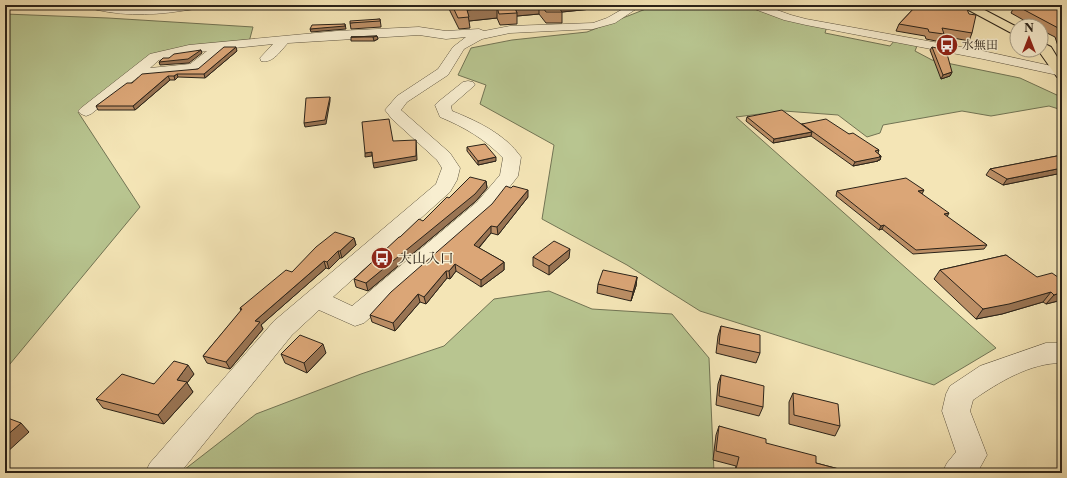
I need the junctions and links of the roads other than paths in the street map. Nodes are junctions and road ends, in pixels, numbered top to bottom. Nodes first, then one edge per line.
1 (89, 5) edge
2 (196, 5) edge
3 (637, 5) edge
4 (753, 5) edge
5 (967, 5) edge
6 (1009, 28) edge
7 (487, 34) junction
8 (285, 39) junction
9 (221, 46) junction
10 (1049, 54) edge
11 (266, 58) dead end
12 (1059, 68) edge
13 (134, 73) junction
14 (468, 84) dead end
15 (86, 111) dead end
16 (315, 299) junction
17 (1062, 353) edge
18 (161, 473) edge
19 (958, 473) edge

1 - 2 street
3 - 7 street
4 - 12 street
5 - 6 highway
7 - 8 street
7 - 16 street
8 - 9 street
8 - 11 street
9 - 13 street
9 - 13 street
10 - 12 highway
13 - 15 street
14 - 16 street
16 - 18 street
17 - 19 street

